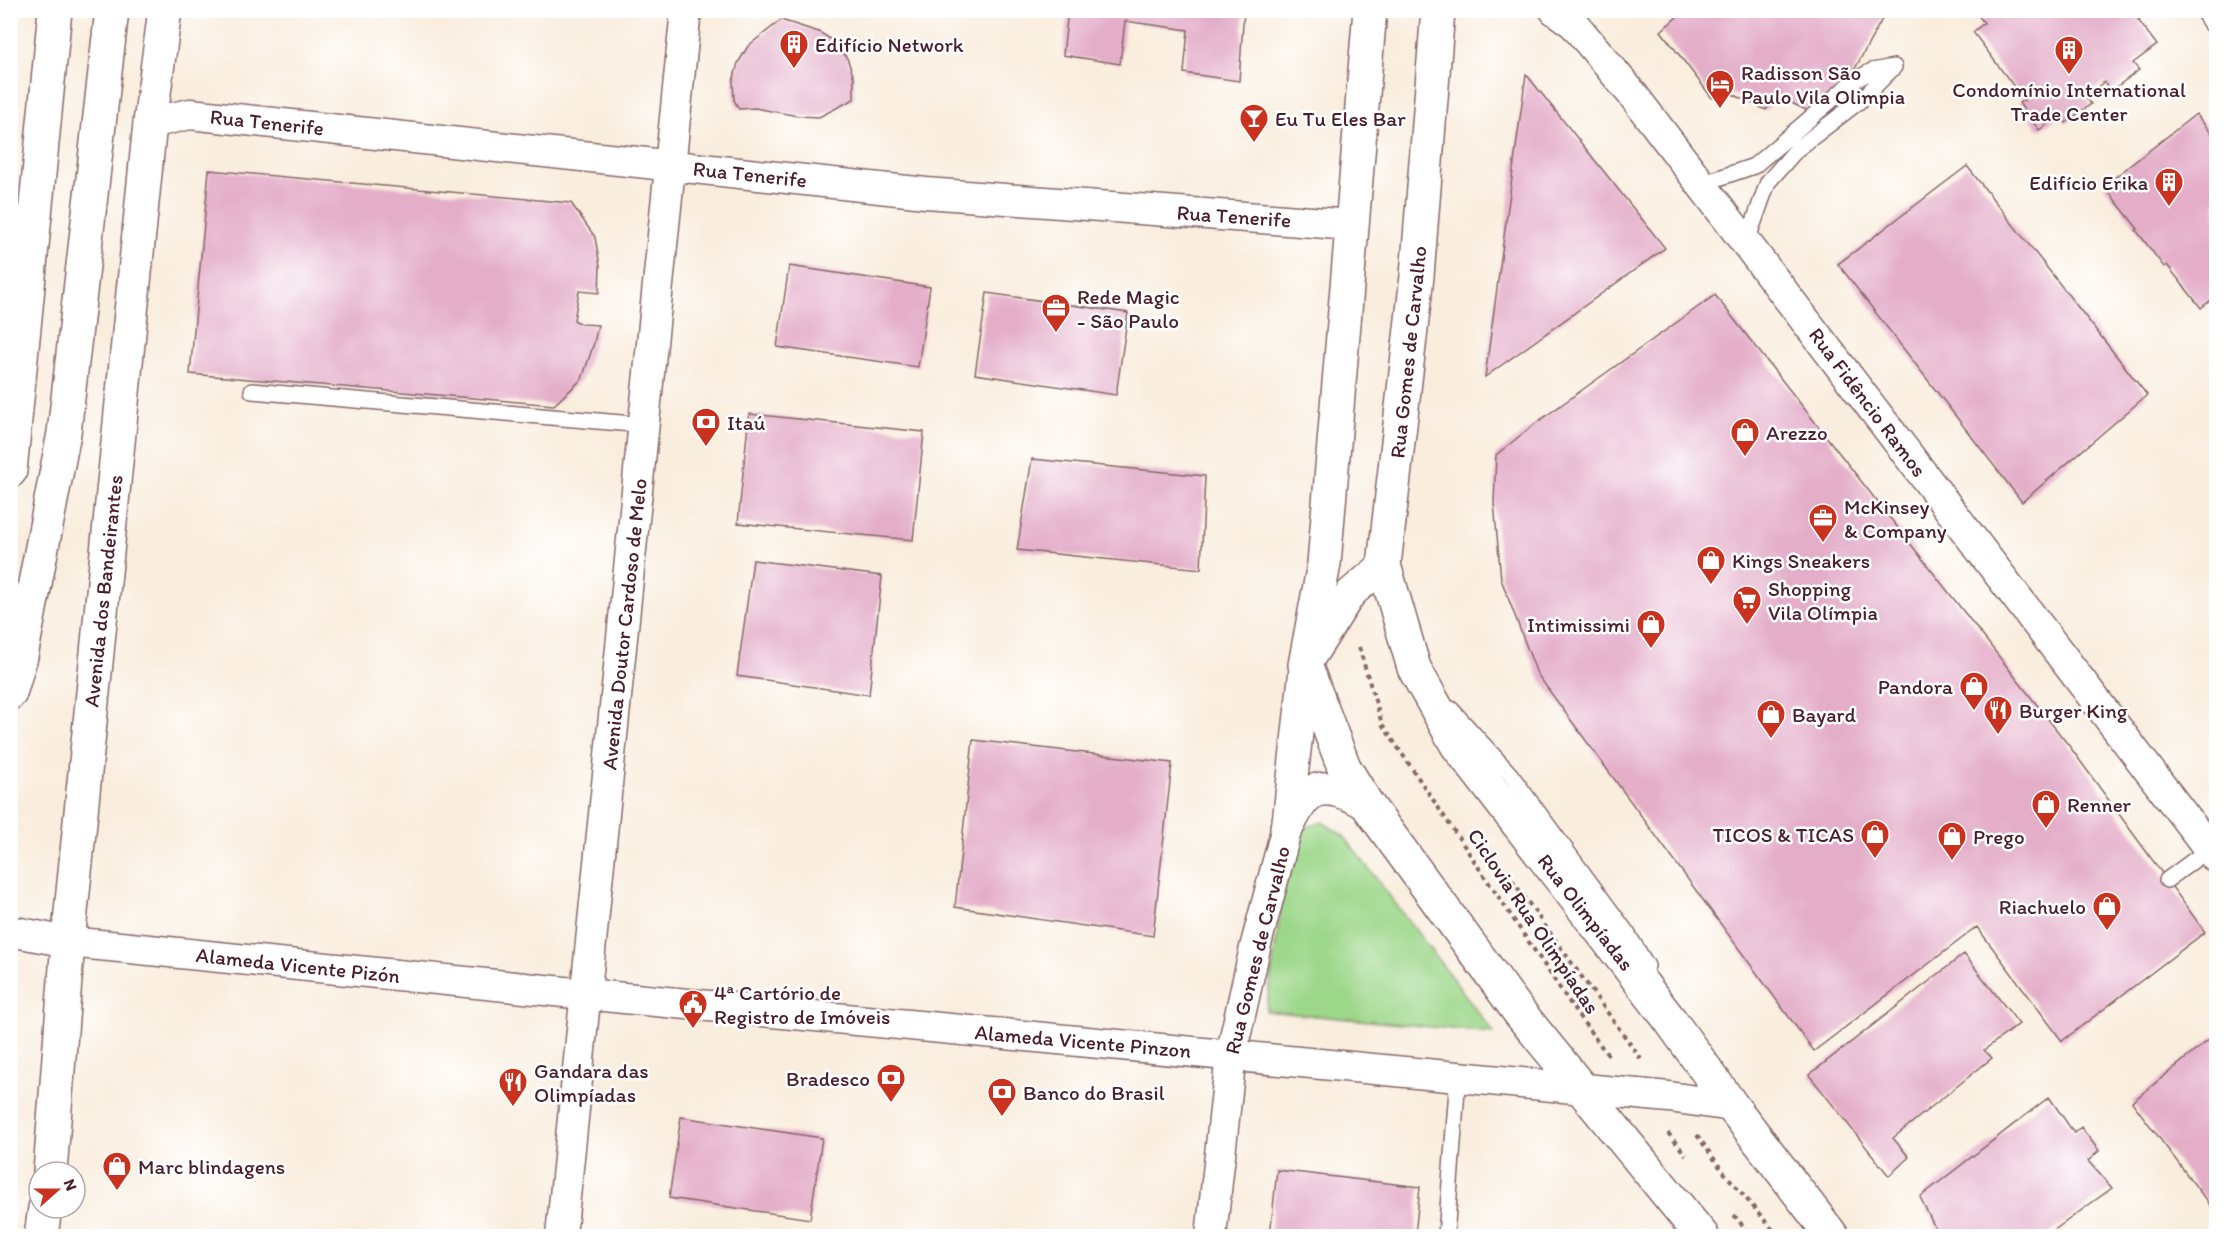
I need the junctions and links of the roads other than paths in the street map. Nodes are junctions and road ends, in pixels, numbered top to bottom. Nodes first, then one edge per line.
1 (55, 10) edge
2 (112, 10) edge
3 (165, 10) edge
4 (686, 10) edge
5 (1370, 10) edge
6 (1438, 10) edge
7 (1555, 10) edge
8 (2211, 10) edge
9 (2217, 18) edge
10 (150, 123) junction
11 (671, 166) junction
12 (1701, 184) junction
13 (1352, 225) junction
14 (1746, 243) junction
15 (252, 391) dead end
16 (644, 424) junction
17 (10, 471) edge
18 (1384, 564) junction
19 (1305, 665) junction
20 (10, 693) edge
21 (1366, 803) junction
22 (1287, 826) junction
23 (2213, 853) edge
24 (2167, 880) dead end
25 (10, 931) edge
26 (68, 942) junction
27 (586, 994) junction
28 (1231, 1055) junction
29 (1458, 1076) junction
30 (1580, 1088) junction
31 (1732, 1106) junction
32 (51, 1160) edge
33 (43, 1220) edge
34 (41, 1236) edge
35 (561, 1236) edge
36 (1211, 1236) edge
37 (1446, 1236) edge
38 (1702, 1236) edge
39 (1832, 1236) edge

1 - 17 main road
2 - 20 main road
3 - 10 main road, Avenida dos Bandeirantes
4 - 11 street, Avenida Doutor Cardoso de Melo
5 - 13 main road, Rua Gomes de Carvalho
6 - 18 main road, Rua Gomes de Carvalho
7 - 12 street, Rua Fidêncio Ramos
8 - 9 street
10 - 11 street, Rua Tenerife
10 - 26 main road, Avenida dos Bandeirantes
11 - 13 street, Rua Tenerife
11 - 16 street, Avenida Doutor Cardoso de Melo
12 - 14 street, Rua Fidêncio Ramos
12 - 14 lane
13 - 19 main road, Rua Gomes de Carvalho
14 - 23 street, Rua Fidêncio Ramos
15 - 16 lane
16 - 27 street, Avenida Doutor Cardoso de Melo
18 - 19 street, Rua Gomes de Carvalho
18 - 31 main road, Rua Olimpíadas
19 - 21 main road
19 - 22 street, Rua Gomes de Carvalho
21 - 22 main road
21 - 30 main road
22 - 28 street, Rua Gomes de Carvalho
23 - 24 lane
25 - 26 street, Alameda Vicente Pizón
26 - 27 street, Alameda Vicente Pizón
26 - 32 main road, Avenida dos Bandeirantes
27 - 28 street, Alameda Vicente Pinzon
27 - 35 street, Avenida Doutor Cardoso de Melo
28 - 29 street, Alameda Vicente Pinzon
28 - 36 street, Rua Gomes de Carvalho
29 - 30 street, Alameda Vicente Pinzon
29 - 37 lane
30 - 31 street
30 - 38 main road
31 - 39 main road, Rua Olimpíadas
33 - 34 main road

